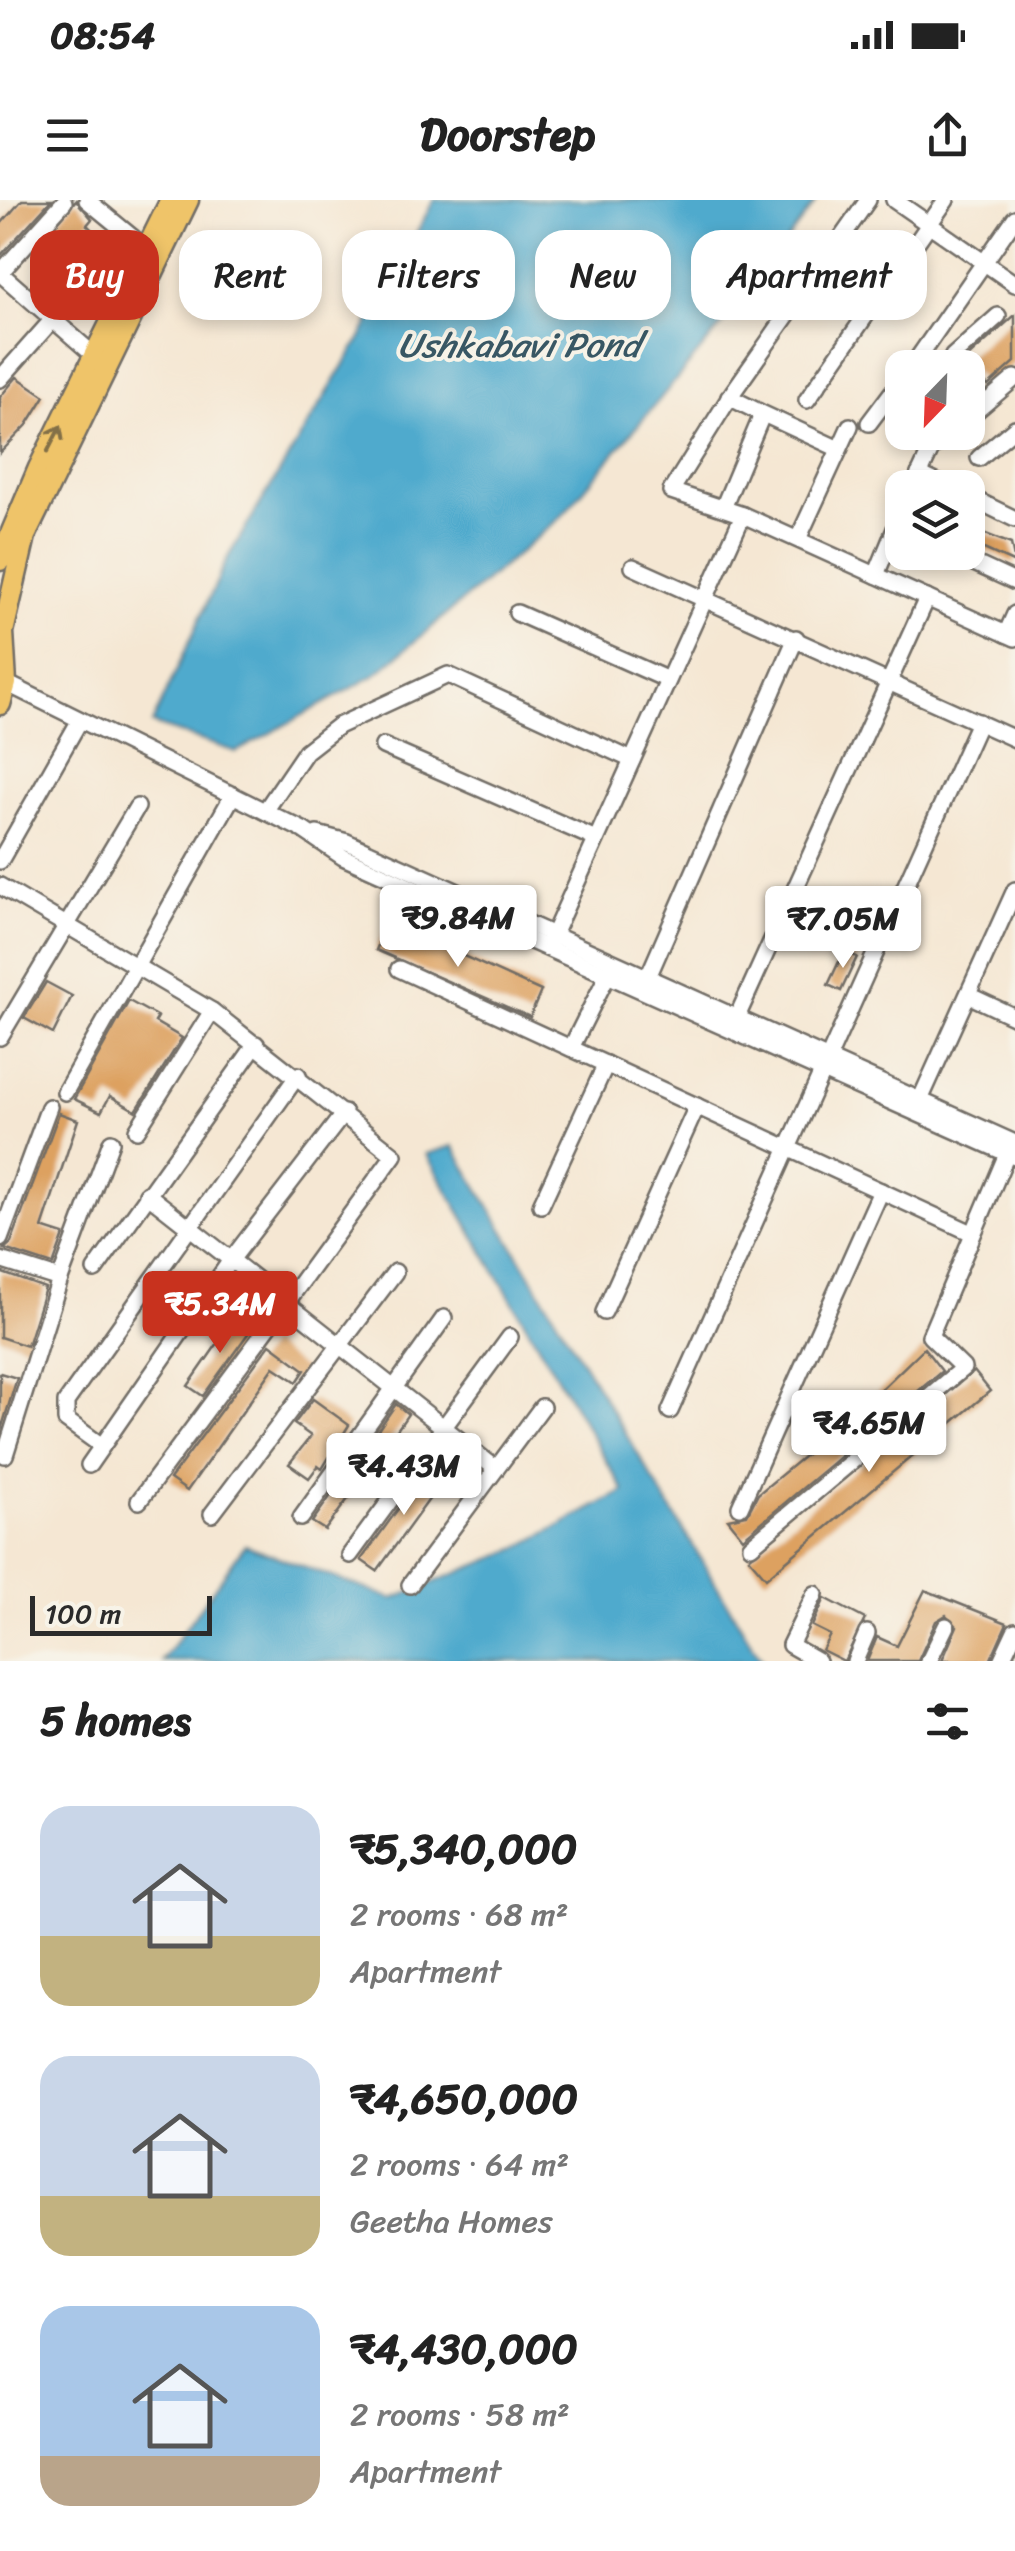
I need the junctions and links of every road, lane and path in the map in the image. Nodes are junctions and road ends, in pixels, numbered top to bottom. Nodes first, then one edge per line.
1 (87, 200) edge
2 (171, 200) edge
3 (188, 200) edge
4 (868, 200) edge
5 (894, 200) edge
6 (946, 200) edge
7 (64, 202) edge
8 (1015, 218) edge
9 (930, 223) junction
10 (123, 230) edge
11 (158, 230) edge
12 (984, 262) junction
13 (0, 273) edge
14 (1015, 284) edge
15 (30, 298) edge
16 (998, 316) dead end
17 (52, 320) edge
18 (56, 320) edge
19 (114, 320) edge
20 (924, 350) edge
21 (961, 350) edge
22 (96, 357) junction
23 (1015, 378) edge
24 (0, 379) edge
25 (730, 396) junction
26 (807, 400) dead end
27 (885, 402) edge
28 (985, 404) edge
29 (758, 412) junction
30 (869, 424) dead end
31 (850, 426) dead end
32 (1015, 428) edge
33 (840, 449) junction
34 (979, 458) dead end
35 (985, 504) edge
36 (722, 508) junction
37 (743, 515) junction
38 (1015, 518) edge
39 (798, 540) junction
40 (885, 557) edge
41 (0, 560) edge
42 (633, 567) dead end
43 (985, 568) edge
44 (876, 575) junction
45 (1015, 582) edge
46 (706, 597) junction
47 (927, 598) junction
48 (517, 612) dead end
49 (1015, 614) edge
50 (1011, 636) edge
51 (796, 638) junction
52 (668, 680) junction
53 (3, 681) edge
54 (890, 681) junction
55 (0, 704) edge
56 (80, 720) junction
57 (979, 722) junction
58 (1015, 739) edge
59 (384, 746) dead end
60 (632, 760) junction
61 (233, 795) junction
62 (137, 807) dead end
63 (265, 811) junction
64 (596, 839) junction
65 (0, 860) edge
66 (0, 886) edge
67 (1015, 890) edge
68 (1011, 908) edge
69 (68, 926) junction
70 (550, 942) junction
71 (140, 965) junction
72 (399, 968) dead end
73 (611, 969) junction
74 (648, 977) junction
75 (968, 995) junction
76 (212, 1010) junction
77 (1015, 1016) edge
78 (736, 1018) junction
79 (0, 1037) edge
80 (256, 1044) junction
81 (572, 1048) junction
82 (606, 1064) junction
83 (825, 1065) junction
84 (298, 1075) junction
85 (66, 1092) dead end
86 (697, 1106) junction
87 (917, 1106) junction
88 (48, 1108) dead end
89 (344, 1112) junction
90 (137, 1130) dead end
91 (111, 1142) dead end
92 (788, 1148) junction
93 (1012, 1151) edge
94 (881, 1191) junction
95 (147, 1194) junction
96 (540, 1205) dead end
97 (191, 1228) junction
98 (972, 1233) junction
99 (0, 1239) edge
100 (0, 1260) edge
101 (231, 1260) junction
102 (96, 1270) dead end
103 (395, 1272) dead end
104 (60, 1279) junction
105 (286, 1303) junction
106 (604, 1312) dead end
107 (444, 1318) dead end
108 (510, 1337) dead end
109 (340, 1348) junction
110 (395, 1390) junction
111 (542, 1406) dead end
112 (670, 1411) dead end
113 (442, 1428) junction
114 (102, 1446) junction
115 (5, 1455) dead end
116 (88, 1466) dead end
117 (495, 1468) junction
118 (140, 1501) dead end
119 (740, 1506) dead end
120 (212, 1514) dead end
121 (301, 1518) dead end
122 (751, 1546) dead end
123 (350, 1555) dead end
124 (410, 1584) dead end
125 (815, 1594) dead end
126 (946, 1626) dead end
127 (1015, 1631) edge
128 (867, 1633) dead end
129 (818, 1661) edge
130 (854, 1661) edge
131 (929, 1661) edge
132 (1001, 1661) edge

1 - 10 street
2 - 11 main road
3 - 53 main road
4 - 25 street
5 - 9 street
6 - 9 street
7 - 13 street
8 - 12 street
9 - 12 street
9 - 26 street
12 - 14 street
12 - 20 street
13 - 15 street
16 - 21 street
17 - 24 street
18 - 22 street
19 - 22 main road
41 -> 22 main road
23 - 28 street
25 - 29 street
25 - 36 street
27 - 30 street
29 - 33 street
29 - 36 street
31 - 33 street
32 - 34 street
33 - 39 street
35 - 38 street
36 - 37 street
37 - 39 street
37 - 46 street
39 - 44 street
40 - 44 street
42 - 46 street
43 - 45 street
44 - 47 street
46 - 51 street
46 - 52 street
47 - 50 street
47 - 54 street
48 - 52 street
49 - 50 street
51 - 54 street
51 - 74 street
52 - 60 street
53 - 55 main road
53 - 56 street
54 - 57 street
54 - 78 street
56 - 61 street
56 - 65 street
57 - 58 street
57 - 83 street
59 - 64 street
60 - 63 street
60 - 64 street
61 - 63 street
61 - 71 street
62 - 69 street
63 - 70 street
64 - 70 street
66 - 69 street
67 - 68 street
68 - 75 street
69 - 71 street
69 - 79 street
70 - 73 street
71 - 76 street
71 - 85 street
72 - 81 street
73 - 74 street
73 - 81 street
73 - 83 street
74 - 78 street
75 - 77 street
75 - 87 street
76 - 80 street
76 - 90 street
78 - 83 street
80 - 84 street
80 - 95 street
81 - 82 street
82 - 86 street
82 - 96 street
83 - 87 street
83 - 92 street
84 - 89 street
84 - 97 street
86 - 92 street
86 - 106 street
87 - 93 street
88 - 99 street
89 - 101 street
89 - 105 street
91 - 104 street
92 - 94 street
92 - 112 street
93 - 98 street
94 - 98 street
94 - 119 street
95 - 97 street
95 - 102 street
97 - 101 street
97 - 114 street
98 - 122 street
100 - 104 street
101 - 105 street
101 - 114 street
103 - 109 street
104 - 115 street
105 - 109 street
105 - 118 street
107 - 110 street
108 - 113 street
109 - 110 street
109 - 120 street
110 - 113 street
110 - 121 street
111 - 117 street
113 - 117 street
113 - 123 street
114 - 116 street
117 - 124 street
125 - 129 street
126 - 131 street
127 - 132 street
128 - 130 street

